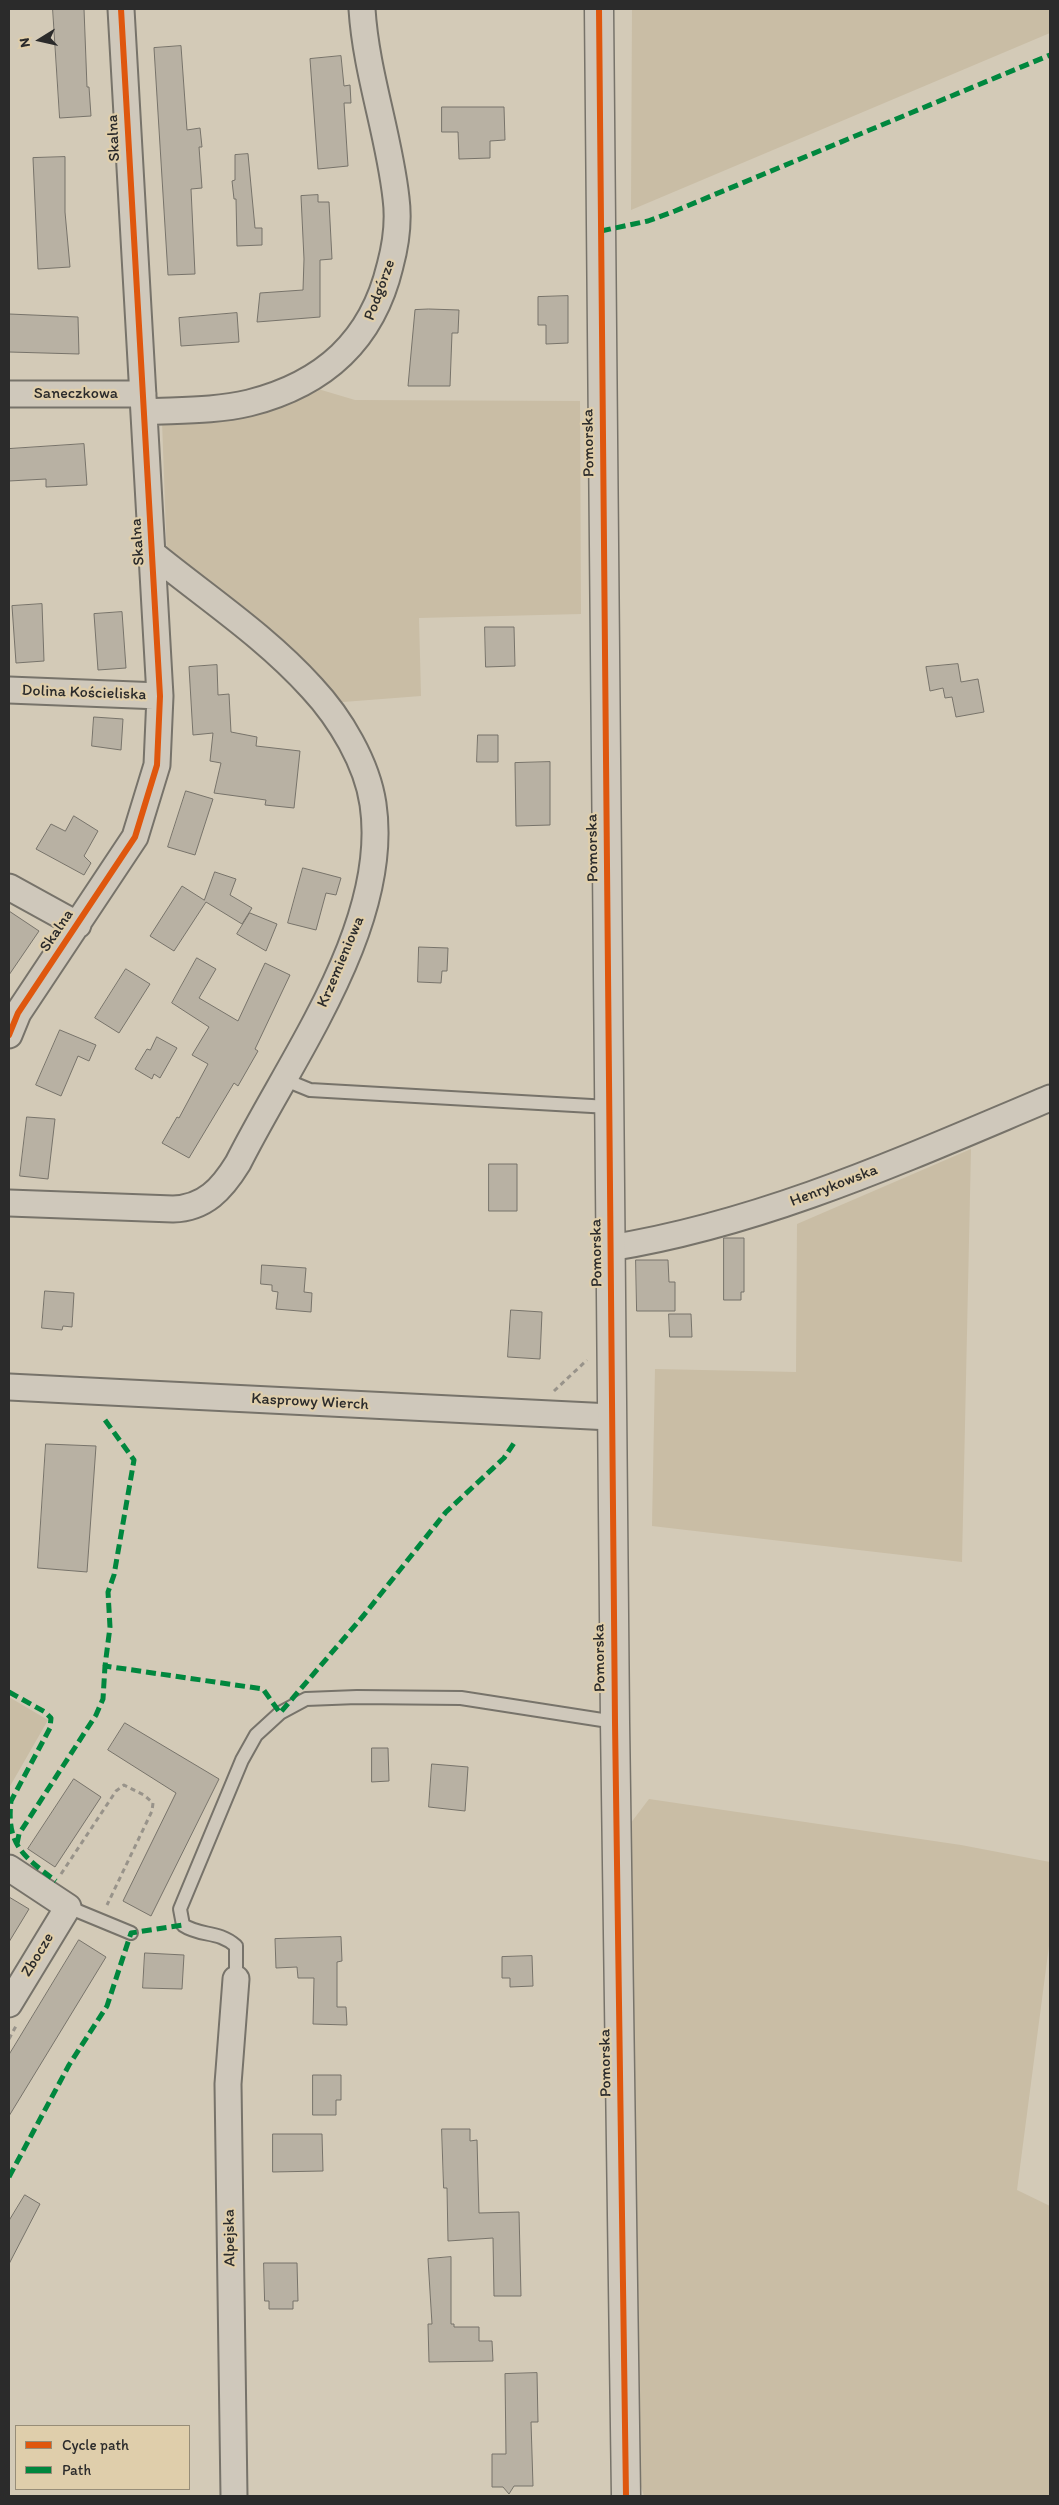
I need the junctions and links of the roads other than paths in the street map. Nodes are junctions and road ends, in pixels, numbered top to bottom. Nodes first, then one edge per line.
1 (121, 9) edge
2 (362, 9) edge
3 (599, 9) edge
4 (9, 394) edge
5 (143, 403) junction
6 (153, 554) junction
7 (9, 690) edge
8 (160, 696) junction
9 (9, 887) edge
10 (78, 925) junction
11 (9, 1035) edge
12 (283, 1079) junction
13 (1050, 1098) edge
14 (609, 1107) junction
15 (9, 1203) edge
16 (610, 1248) junction
17 (9, 1387) edge
18 (612, 1417) junction
19 (615, 1722) junction
20 (9, 1868) edge
21 (59, 1900) junction
22 (131, 1933) dead end
23 (236, 1979) joint
24 (9, 2004) edge
25 (234, 2496) edge
26 (626, 2496) edge

1 - 5 street, Skalna
2 - 5 street, Podgórze
3 - 14 street, Pomorska
4 - 5 street, Saneczkowa
5 - 6 street, Skalna
6 - 8 street, Skalna
6 - 12 street, Krzemieniowa
7 - 8 street, Dolina Kościeliska
8 - 10 street, Skalna
9 - 10 street
10 - 11 street, Skalna
12 - 14 lane
12 - 15 street, Krzemieniowa
13 - 16 street, Henrykowska
14 - 16 street, Pomorska
16 - 18 street, Pomorska
17 - 18 street, Kasprowy Wierch
18 - 19 street, Pomorska
19 - 23 lane
19 - 26 street, Pomorska
20 - 21 street
21 - 22 lane
21 - 24 street, Zbocze
23 - 25 street, Alpejska

